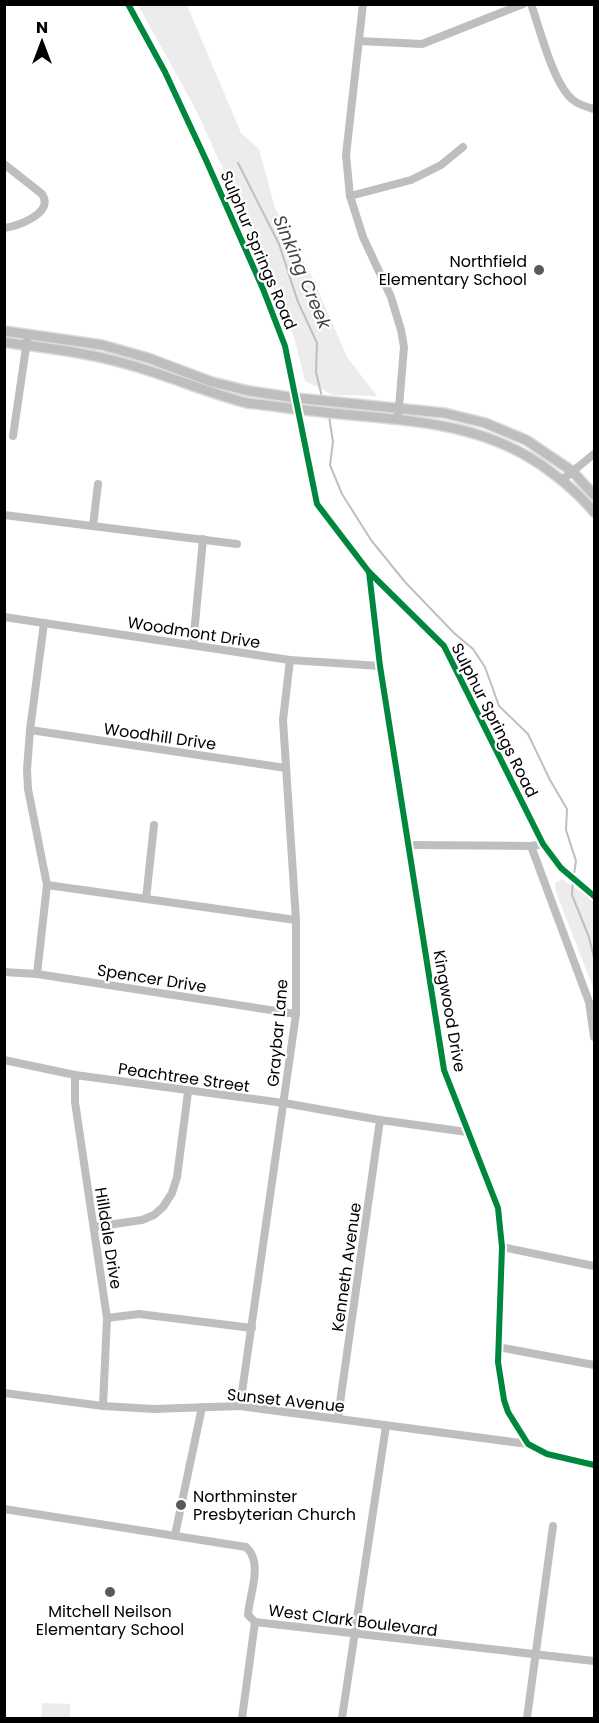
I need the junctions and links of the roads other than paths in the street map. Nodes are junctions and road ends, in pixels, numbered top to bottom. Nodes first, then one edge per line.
1 (128, 4) edge
2 (363, 4) edge
3 (523, 4) edge
4 (531, 4) edge
5 (359, 41) junction
6 (594, 109) edge
7 (463, 147) dead end
8 (4, 164) edge
9 (350, 196) junction
10 (4, 228) edge
11 (4, 331) edge
12 (28, 334) junction
13 (4, 342) edge
14 (26, 346) junction
15 (296, 398) junction
16 (399, 408) junction
17 (299, 409) junction
18 (398, 420) junction
19 (13, 436) dead end
20 (594, 454) edge
21 (572, 471) junction
22 (562, 480) junction
23 (98, 484) dead end
24 (594, 495) edge
25 (594, 513) edge
26 (4, 515) edge
27 (93, 526) junction
28 (203, 539) junction
29 (237, 544) dead end
30 (369, 572) junction
31 (4, 617) edge
32 (44, 623) junction
33 (193, 645) junction
34 (290, 660) junction
35 (380, 666) junction
36 (30, 730) junction
37 (286, 768) junction
38 (154, 825) dead end
39 (543, 844) junction
40 (409, 845) junction
41 (531, 846) junction
42 (47, 885) junction
43 (594, 896) edge
44 (146, 899) junction
45 (297, 920) junction
46 (4, 972) edge
47 (37, 974) junction
48 (296, 1014) junction
49 (594, 1037) edge
50 (4, 1060) edge
51 (75, 1075) junction
52 (188, 1092) junction
53 (284, 1103) junction
54 (380, 1120) junction
55 (467, 1132) junction
56 (94, 1227) junction
57 (502, 1247) junction
58 (594, 1266) edge
59 (107, 1318) junction
60 (252, 1328) junction
61 (498, 1347) junction
62 (594, 1365) edge
63 (4, 1393) edge
64 (103, 1406) junction
65 (240, 1406) junction
66 (202, 1407) junction
67 (338, 1417) junction
68 (386, 1426) junction
69 (528, 1444) junction
70 (594, 1465) edge
71 (4, 1509) edge
72 (553, 1526) dead end
73 (175, 1535) junction
74 (255, 1622) junction
75 (355, 1634) junction
76 (537, 1654) junction
77 (594, 1661) edge
78 (243, 1719) edge
79 (342, 1719) edge
80 (527, 1719) edge

1 - 15 street, Sulphur Springs Road
2 - 5 street
3 - 5 street
4 - 6 street
5 - 9 street
7 - 9 street
8 - 10 street
9 - 16 street
11 - 12 main road
12 - 14 street
12 - 15 main road
13 - 14 main road
14 - 17 main road
14 - 19 street
15 - 16 main road
15 - 17 street, Sulphur Springs Road
16 - 18 street
16 - 21 main road
17 - 18 main road
17 - 30 street, Sulphur Springs Road
18 - 22 main road
20 - 21 street
21 - 22 street
21 - 24 main road
22 - 25 main road
23 - 27 street
26 - 27 street
27 - 28 street
28 - 29 street
28 - 33 street
30 - 35 street, Kingwood Drive
30 - 39 street, Sulphur Springs Road
31 - 32 street, Woodmont Drive
32 - 33 street, Woodmont Drive
32 - 36 street
33 - 34 street, Woodmont Drive
34 - 35 street, Woodmont Drive
34 - 37 street, Graybar Lane
35 - 40 street, Kingwood Drive
36 - 37 street, Woodhill Drive
36 - 42 street
37 - 45 street, Graybar Lane
38 - 44 street
39 - 41 street
39 - 43 street, Sulphur Springs Road
40 - 41 street
40 - 55 street, Kingwood Drive
41 - 49 street
42 - 44 street
42 - 47 street
44 - 45 street
45 - 48 street, Graybar Lane
46 - 47 street, Spencer Drive
47 - 48 street, Spencer Drive
48 - 53 street, Graybar Lane
50 - 51 street, Peachtree Street
51 - 52 street, Peachtree Street
51 - 56 street, Hilldale Drive
52 - 53 street, Peachtree Street
52 - 56 street
53 - 54 street, Peachtree Street
53 - 60 street, Graybar Lane
54 - 55 street, Peachtree Street
54 - 67 street, Kenneth Avenue
55 - 57 street, Kingwood Drive
56 - 59 street, Hilldale Drive
57 - 58 street
57 - 61 street, Kingwood Drive
59 - 60 street
59 - 64 street, Hilldale Drive
60 - 65 street, Graybar Lane
61 - 62 street
61 - 69 street, Kingwood Drive
63 - 64 street, Sunset Avenue
64 - 66 street, Sunset Avenue
65 - 66 street, Sunset Avenue
65 - 67 street, Sunset Avenue
66 - 73 street
67 - 68 street, Sunset Avenue
68 - 69 street, Sunset Avenue
68 - 75 street
69 - 70 street
71 - 73 street, West Clark Boulevard
72 - 76 street
73 - 74 street, West Clark Boulevard
74 - 75 street, West Clark Boulevard
74 - 78 street
75 - 76 street, West Clark Boulevard
75 - 79 street
76 - 77 street, West Clark Boulevard
76 - 80 street

